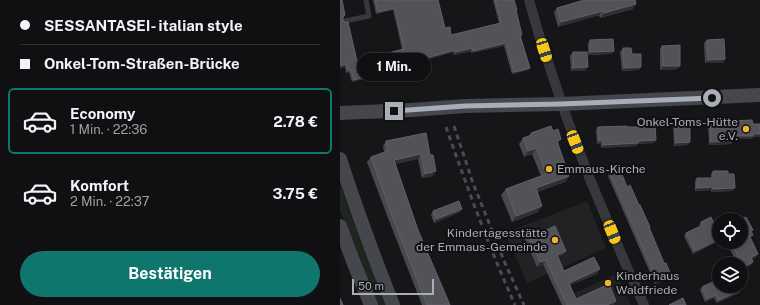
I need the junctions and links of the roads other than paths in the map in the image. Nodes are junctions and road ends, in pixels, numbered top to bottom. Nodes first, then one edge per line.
1 (366, 0) edge
2 (530, 0) edge
3 (345, 21) edge
4 (760, 95) edge
5 (561, 104) junction
6 (340, 113) edge
7 (340, 160) edge
8 (340, 226) edge
9 (371, 305) edge
10 (393, 305) edge
11 (644, 305) edge

1 - 3 lane
2 - 5 street
4 - 5 main road
5 - 6 main road, bridge
5 - 11 street
7 - 10 main road
8 - 9 main road

